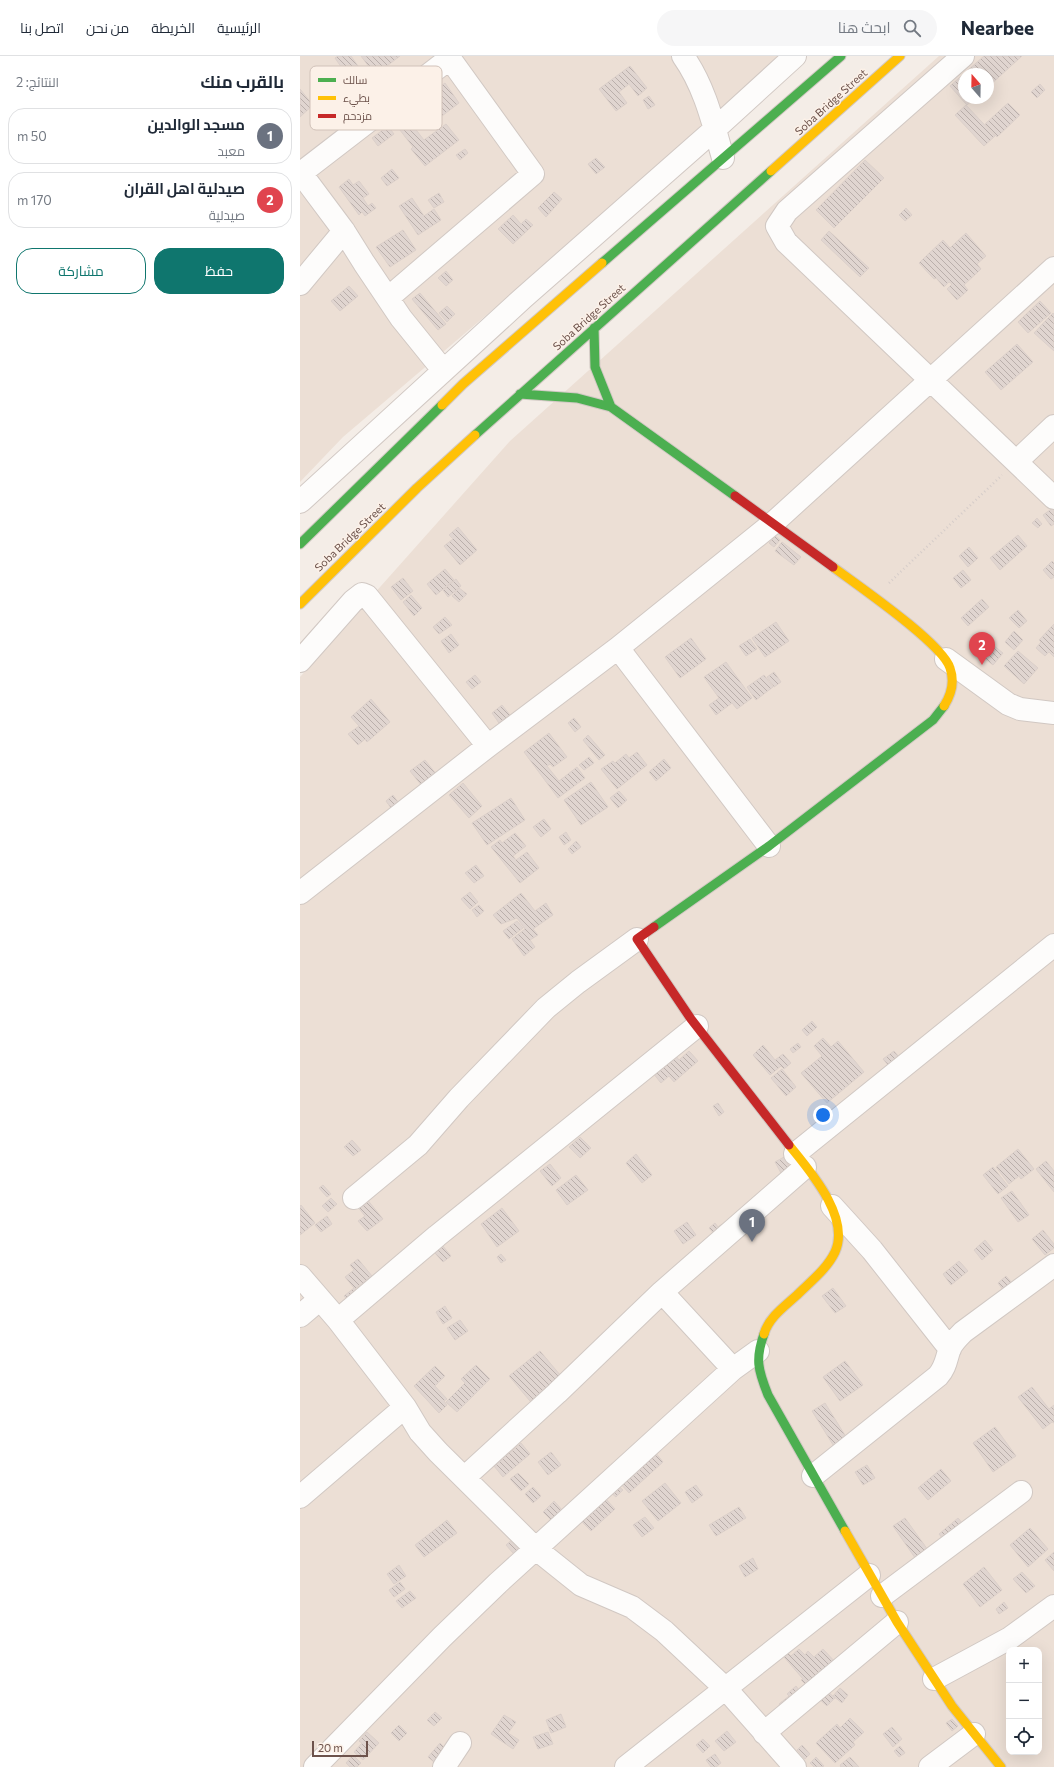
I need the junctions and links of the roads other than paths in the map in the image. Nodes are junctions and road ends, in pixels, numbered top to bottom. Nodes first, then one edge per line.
1 (683, 56) edge
2 (795, 56) edge
3 (841, 56) edge
4 (900, 56) edge
5 (963, 56) edge
6 (448, 58) edge
7 (438, 66) edge
8 (715, 129) junction
9 (355, 130) edge
10 (723, 158) junction
11 (300, 173) edge
12 (344, 231) junction
13 (1054, 268) edge
14 (300, 284) edge
15 (388, 298) junction
16 (594, 328) junction
17 (443, 370) junction
18 (932, 380) junction
19 (520, 394) junction
20 (611, 407) junction
21 (1054, 426) edge
22 (1017, 461) junction
23 (1054, 498) edge
24 (300, 502) edge
25 (772, 524) junction
26 (300, 544) edge
27 (300, 604) edge
28 (618, 648) junction
29 (946, 659) junction
30 (300, 661) edge
31 (1054, 713) edge
32 (488, 746) junction
33 (769, 846) junction
34 (300, 893) edge
35 (637, 939) junction
36 (1054, 945) edge
37 (697, 1026) junction
38 (800, 1160) junction
39 (354, 1198) dead end
40 (832, 1206) junction
41 (1054, 1265) edge
42 (300, 1276) edge
43 (662, 1292) junction
44 (320, 1299) junction
45 (300, 1316) edge
46 (338, 1320) junction
47 (950, 1349) junction
48 (758, 1351) junction
49 (733, 1369) junction
50 (405, 1407) junction
51 (813, 1476) junction
52 (465, 1477) junction
53 (1021, 1492) dead end
54 (300, 1497) edge
55 (536, 1548) junction
56 (869, 1575) junction
57 (882, 1596) junction
58 (1054, 1606) edge
59 (897, 1622) junction
60 (934, 1679) junction
61 (726, 1689) junction
62 (764, 1732) junction
63 (974, 1734) junction
64 (460, 1743) dead end
65 (315, 1767) edge
66 (444, 1767) edge
67 (626, 1767) edge
68 (795, 1767) edge
69 (930, 1767) edge
70 (1001, 1767) edge

1 - 8 street
2 - 8 street
3 - 10 main road
4 - 16 main road, Soba Bridge Street
5 - 18 street
6 - 7 street
6 - 15 street
8 - 10 street
8 - 17 street
9 - 11 street
10 - 26 main road
11 - 12 street
12 - 14 street
12 - 15 street
13 - 18 street
15 - 17 street
16 - 19 main road, Soba Bridge Street
16 - 20 main road
17 - 24 street
18 - 22 street
18 - 25 street
19 - 20 main road
19 - 27 main road, Soba Bridge Street
20 - 25 main road
21 - 22 street
22 - 23 street
25 - 28 street
25 - 29 main road
28 - 32 street
28 - 33 street
29 - 31 street
29 - 33 main road
30 - 32 street
32 - 34 street
33 - 35 main road
35 - 37 main road
35 - 39 street
36 - 38 street
37 - 38 main road
37 - 46 street
38 - 40 main road
38 - 43 street
40 - 47 street
40 - 48 main road
41 - 47 street
42 - 44 street
43 - 49 street
43 - 52 street
44 - 45 street
44 - 46 street
46 - 50 street
47 - 51 street
48 - 49 street
48 - 51 main road
49 - 55 street
50 - 52 street
50 - 54 street
51 - 56 main road
52 - 55 street
53 - 57 street
55 - 61 street
55 - 65 street
56 - 57 main road
56 - 61 street
57 - 59 main road
58 - 60 street
59 - 60 main road
59 - 62 street
60 - 63 main road
61 - 62 street
61 - 67 street
62 - 68 street
63 - 69 street
63 - 70 main road
64 - 66 street

